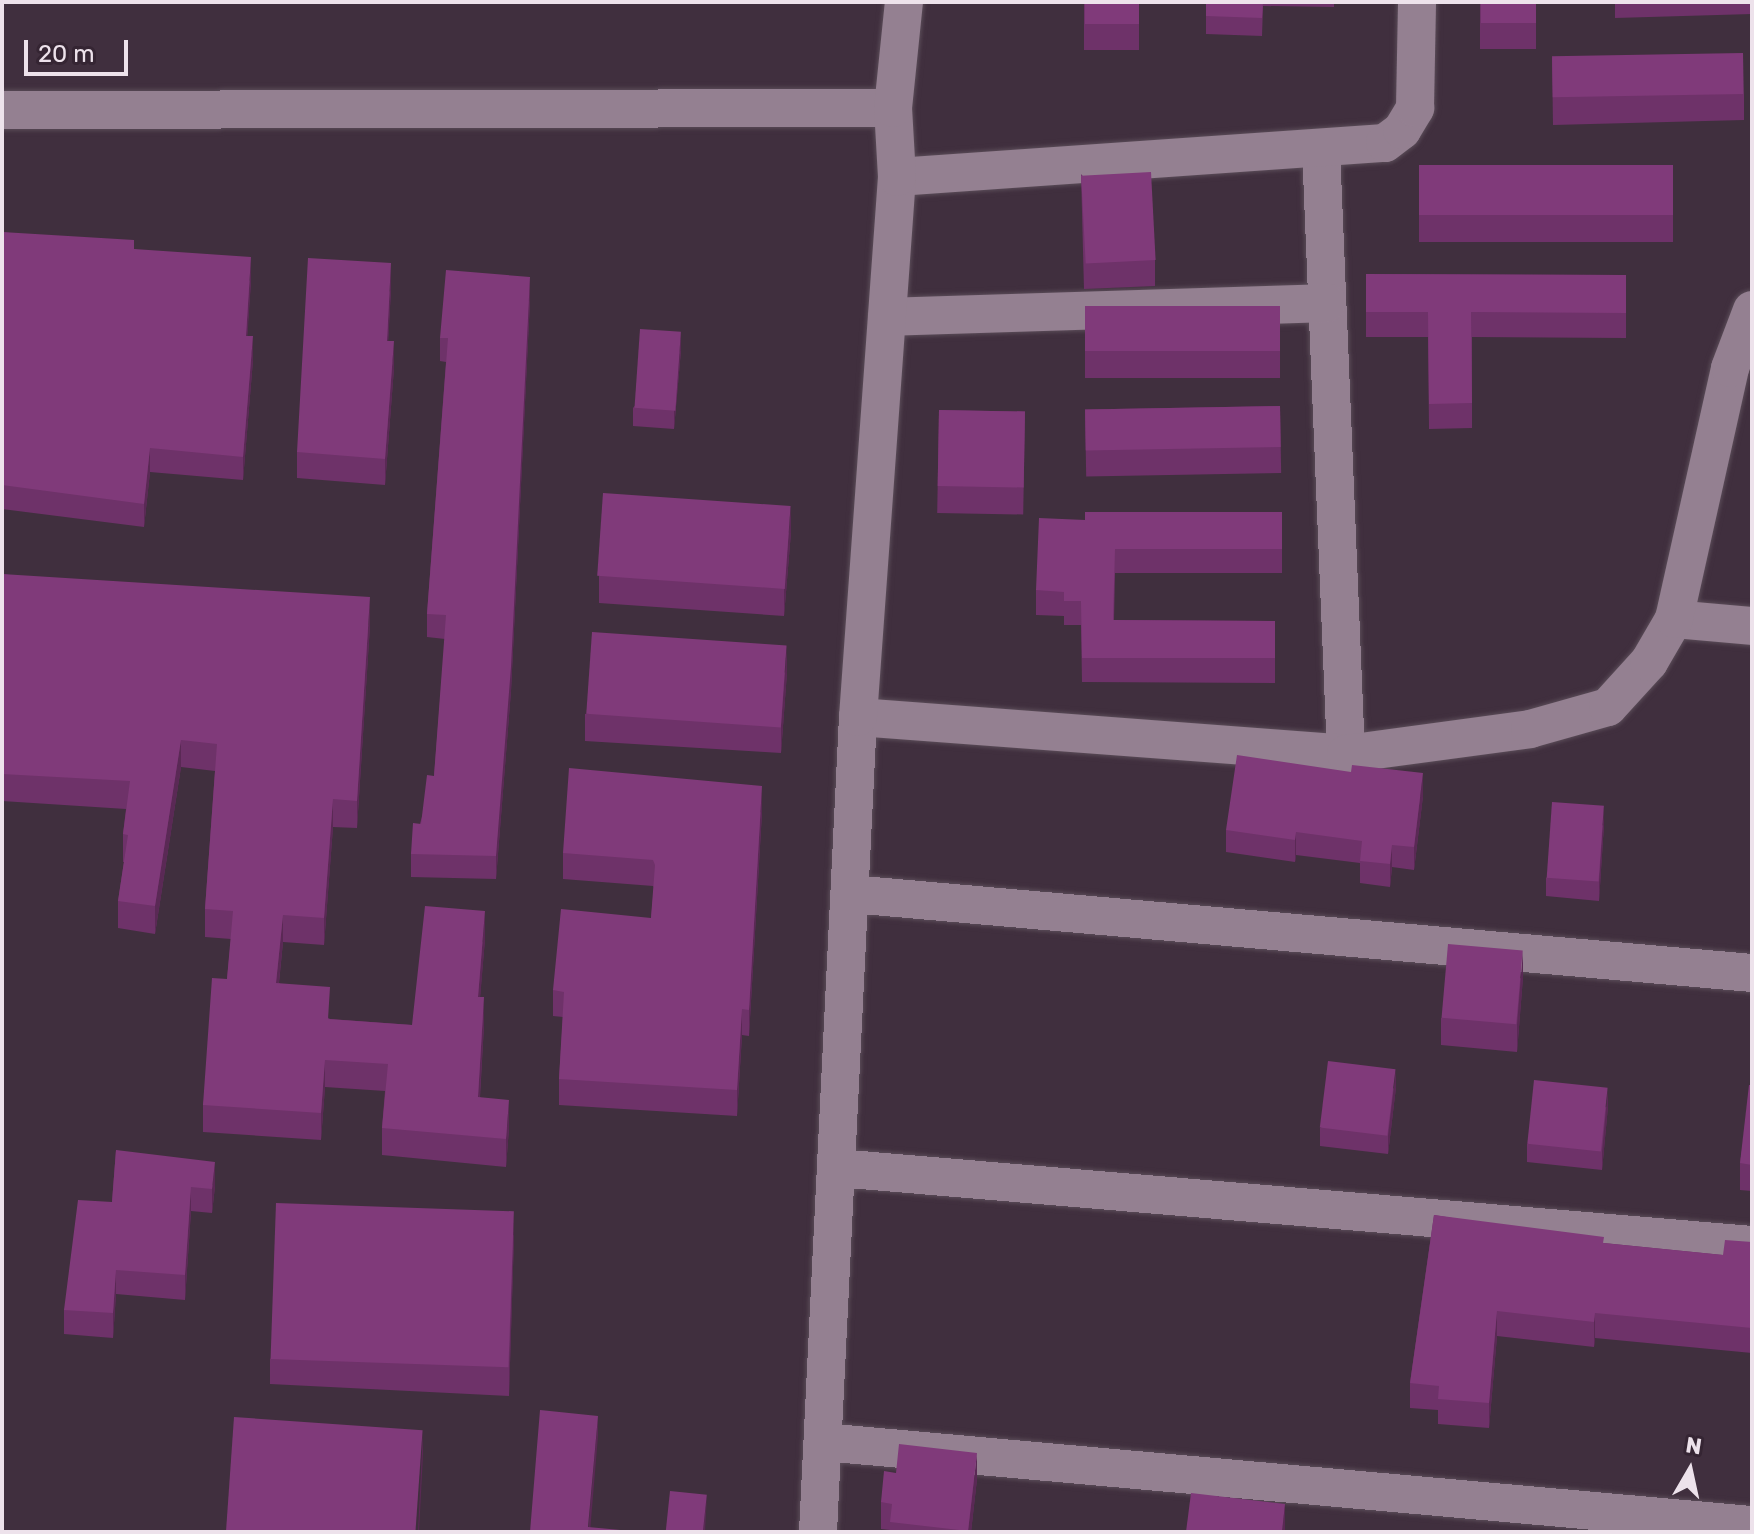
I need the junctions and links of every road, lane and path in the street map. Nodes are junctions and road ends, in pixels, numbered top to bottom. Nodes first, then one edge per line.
1 (904, 2) edge
2 (1417, 2) edge
3 (893, 108) junction
4 (2, 110) edge
5 (1321, 148) junction
6 (897, 177) junction
7 (1327, 303) junction
8 (1752, 310) edge
9 (887, 317) junction
10 (1741, 368) edge
11 (1674, 619) junction
12 (1752, 626) edge
13 (858, 717) junction
14 (1346, 754) junction
15 (851, 894) junction
16 (1752, 973) edge
17 (837, 1168) junction
18 (1752, 1245) edge
19 (823, 1442) junction
20 (1752, 1525) edge
21 (818, 1532) edge

1 - 3 street
2 - 5 street
3 - 4 street
3 - 6 street
5 - 6 street
5 - 7 street
6 - 9 street
7 - 9 street
7 - 14 street
8 - 10 street
9 - 13 street
10 - 11 street
11 - 12 street
11 - 14 street
13 - 14 street
13 - 15 street
15 - 16 street
15 - 17 street
17 - 18 street
17 - 19 street
19 - 20 street
19 - 21 street

